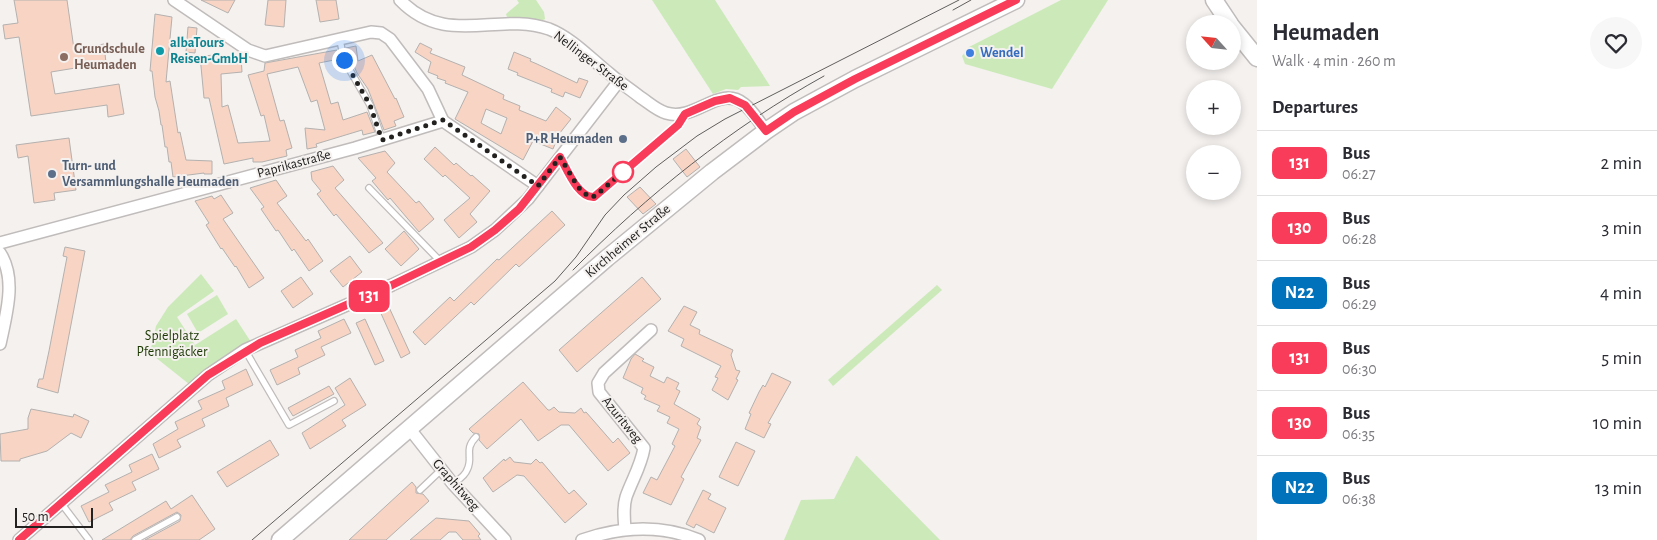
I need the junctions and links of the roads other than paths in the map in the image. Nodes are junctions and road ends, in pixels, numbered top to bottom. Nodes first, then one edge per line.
1 (174, 0) edge
2 (400, 0) edge
3 (1016, 0) edge
4 (1214, 0) edge
5 (1224, 15) edge
6 (1241, 38) edge
7 (340, 40) junction
8 (1257, 58) edge
9 (619, 82) junction
10 (685, 114) junction
11 (443, 120) junction
12 (766, 131) junction
13 (382, 140) junction
14 (560, 157) junction
15 (538, 186) junction
16 (370, 188) dead end
17 (0, 243) edge
18 (0, 253) edge
19 (441, 262) junction
20 (652, 330) dead end
21 (0, 344) edge
22 (245, 350) junction
23 (334, 401) dead end
24 (409, 428) junction
25 (476, 437) dead end
26 (442, 470) junction
27 (453, 484) junction
28 (420, 490) dead end
29 (61, 503) junction
30 (176, 517) dead end
31 (625, 529) junction
32 (19, 540) edge
33 (88, 540) edge
34 (135, 540) edge
35 (280, 540) edge
36 (505, 540) edge
37 (582, 540) edge
38 (699, 540) edge

1 - 7 street
2 - 9 street, Nellinger Straße
3 - 12 main road, Kirchheimer Straße
4 - 5 main road
6 - 8 main road
7 - 11 street
7 - 13 lane
9 - 10 street, Nellinger Straße
9 - 14 street
10 - 12 street
10 - 14 lane
11 - 13 street, Paprikastraße
11 - 15 street
12 - 24 main road, Kirchheimer Straße
13 - 17 street, Paprikastraße
14 - 15 street
15 - 19 street
16 - 19 lane
18 - 21 street
19 - 22 street
20 - 31 street, Azuritweg
22 - 23 lane
22 - 29 street
24 - 26 street, Graphitweg
24 - 35 main road, Kirchheimer Straße
25 - 27 lane
26 - 27 street, Graphitweg
26 - 28 lane
27 - 36 street, Graphitweg
29 - 32 street
29 - 33 lane
30 - 34 lane
31 - 37 street
31 - 38 street

